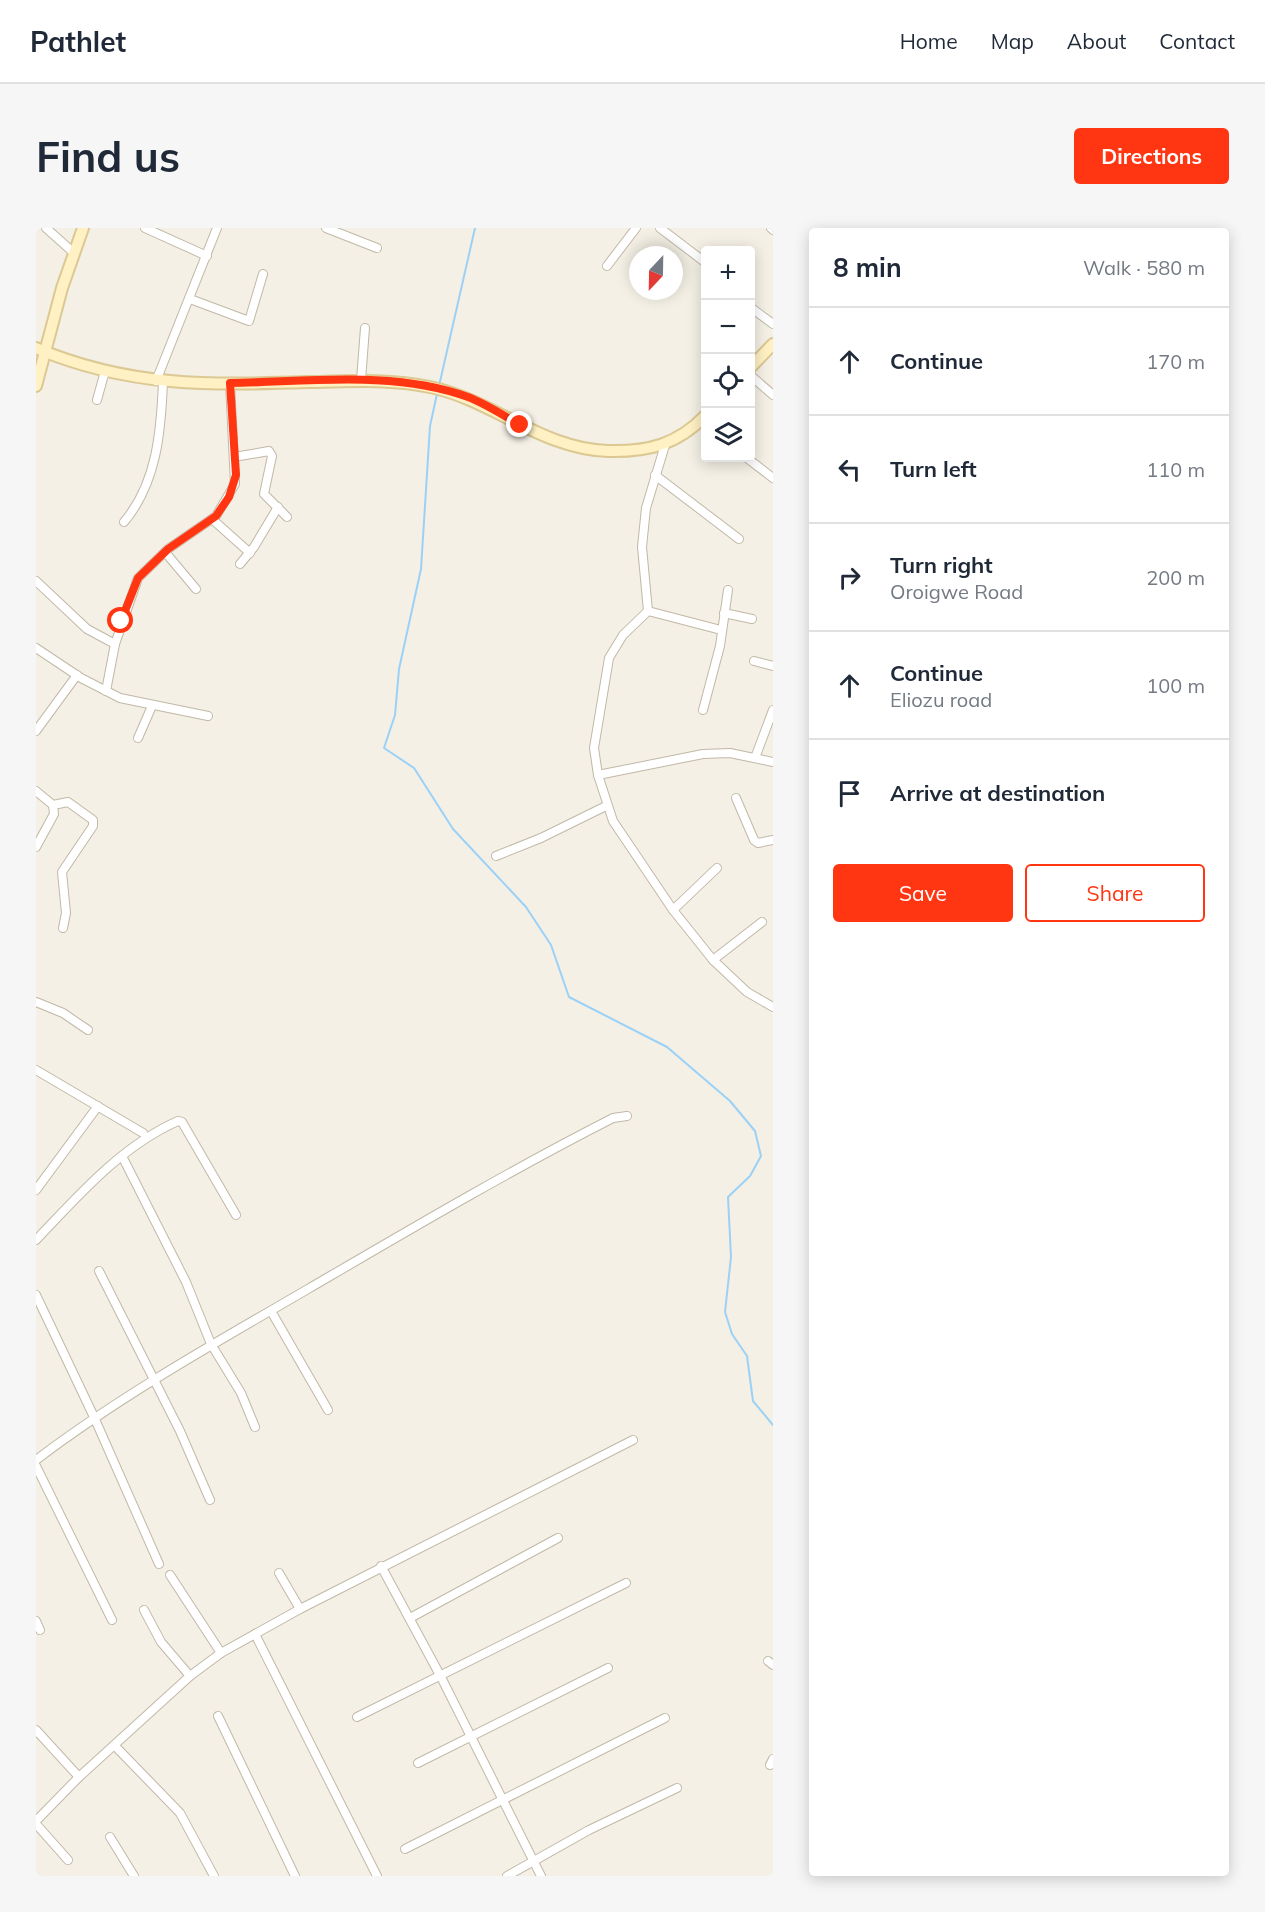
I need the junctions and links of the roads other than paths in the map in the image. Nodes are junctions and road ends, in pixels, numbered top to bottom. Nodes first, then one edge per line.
1 (46, 228) edge
2 (84, 228) edge
3 (145, 228) edge
4 (218, 228) edge
5 (326, 228) edge
6 (636, 228) edge
7 (660, 228) edge
8 (377, 248) dead end
9 (74, 253) junction
10 (207, 256) junction
11 (701, 260) edge
12 (607, 266) dead end
13 (263, 273) dead end
14 (190, 299) junction
15 (755, 311) edge
16 (773, 324) edge
17 (366, 328) dead end
18 (773, 344) edge
19 (40, 349) edge
20 (755, 363) edge
21 (105, 371) junction
22 (755, 379) edge
23 (361, 380) junction
24 (159, 382) junction
25 (230, 383) junction
26 (36, 386) edge
27 (773, 394) edge
28 (98, 400) dead end
29 (701, 422) edge
30 (665, 445) junction
31 (234, 457) junction
32 (752, 462) edge
33 (655, 475) junction
34 (773, 478) edge
35 (278, 507) junction
36 (288, 517) dead end
37 (212, 519) junction
38 (124, 522) dead end
39 (739, 539) dead end
40 (165, 552) junction
41 (250, 553) junction
42 (240, 564) dead end
43 (36, 580) edge
44 (196, 589) dead end
45 (728, 590) dead end
46 (648, 611) junction
47 (724, 613) junction
48 (752, 619) dead end
49 (722, 630) junction
50 (115, 644) junction
51 (36, 648) edge
52 (754, 661) dead end
53 (773, 666) edge
54 (77, 675) junction
55 (106, 691) junction
56 (152, 706) junction
57 (703, 710) dead end
58 (773, 710) edge
59 (208, 716) dead end
60 (36, 731) edge
61 (138, 738) dead end
62 (755, 758) junction
63 (773, 762) edge
64 (598, 776) junction
65 (36, 791) edge
66 (736, 798) dead end
67 (53, 805) junction
68 (606, 806) junction
69 (773, 840) edge
70 (36, 846) edge
71 (496, 856) dead end
72 (717, 868) dead end
73 (673, 910) junction
74 (762, 922) dead end
75 (63, 928) dead end
76 (713, 960) junction
77 (36, 1002) edge
78 (772, 1005) edge
79 (88, 1030) dead end
80 (36, 1070) edge
81 (98, 1106) junction
82 (627, 1116) dead end
83 (143, 1133) dead end
84 (122, 1156) junction
85 (36, 1190) edge
86 (236, 1215) dead end
87 (36, 1240) edge
88 (99, 1271) dead end
89 (36, 1295) edge
90 (271, 1311) junction
91 (211, 1344) junction
92 (154, 1378) junction
93 (328, 1410) dead end
94 (94, 1417) junction
95 (255, 1427) dead end
96 (633, 1440) dead end
97 (36, 1460) edge
98 (36, 1466) edge
99 (210, 1500) dead end
100 (558, 1538) dead end
101 (159, 1564) dead end
102 (381, 1566) junction
103 (279, 1573) dead end
104 (170, 1575) dead end
105 (626, 1583) dead end
106 (300, 1609) junction
107 (144, 1610) dead end
108 (410, 1618) junction
109 (112, 1620) dead end
110 (36, 1621) edge
111 (40, 1630) dead end
112 (255, 1634) junction
113 (221, 1653) junction
114 (608, 1668) dead end
115 (190, 1676) junction
116 (441, 1677) junction
117 (218, 1716) dead end
118 (357, 1717) dead end
119 (664, 1718) dead end
120 (36, 1730) edge
121 (470, 1739) junction
122 (115, 1746) junction
123 (418, 1763) dead end
124 (79, 1777) junction
125 (677, 1788) dead end
126 (502, 1800) junction
127 (36, 1822) edge
128 (110, 1837) dead end
129 (405, 1848) dead end
130 (68, 1860) dead end
131 (534, 1861) junction
132 (134, 1876) edge
133 (214, 1876) edge
134 (295, 1876) edge
135 (377, 1876) edge
136 (507, 1876) edge
137 (541, 1876) edge

1 - 9 street
2 - 9 street
3 - 10 street
4 - 10 street
5 - 8 street
6 - 12 street
7 - 11 street
9 - 19 street
10 - 14 street
13 - 14 street
14 - 24 street
15 - 16 street
17 - 23 street
18 - 20 street
19 - 21 street
19 - 26 street
21 - 24 street
21 - 28 street
22 - 27 street
23 - 25 street
23 - 30 street
24 - 25 street
24 - 38 street
25 - 31 street
29 - 30 street
30 - 33 street
31 - 35 street
31 - 37 street
32 - 34 street
33 - 39 street
33 - 46 street
35 - 36 street
35 - 41 street
37 - 40 street
37 - 41 street
40 - 44 street
40 - 50 street
41 - 42 street
43 - 50 street
45 - 47 street
46 - 49 street
46 - 64 street
47 - 48 street
47 - 49 street
49 - 57 street
50 - 55 street
51 - 54 street
52 - 53 street
54 - 55 street
54 - 60 street
55 - 56 street
56 - 59 street
56 - 61 street
58 - 62 street
62 - 63 street
62 - 64 street
64 - 68 street
65 - 67 street
66 - 69 street
67 - 70 street
67 - 75 street
68 - 71 street
68 - 73 street
72 - 73 street
73 - 76 street
74 - 76 street
76 - 78 street
77 - 79 street
80 - 81 street
81 - 83 street
81 - 85 street
82 - 90 street
84 - 86 street
84 - 87 street
84 - 91 street
88 - 92 street
89 - 94 street
90 - 91 street
90 - 93 street
91 - 92 street
91 - 95 street
92 - 94 street
92 - 99 street
94 - 97 street
94 - 101 street
96 - 102 street
98 - 109 street
100 - 108 street
102 - 106 street
102 - 108 street
103 - 106 street
104 - 113 street
105 - 116 street
106 - 112 street
107 - 115 street
108 - 116 street
110 - 111 street
112 - 113 street
112 - 135 street
113 - 115 street
114 - 121 street
115 - 122 street
116 - 118 street
116 - 121 street
117 - 134 street
119 - 126 street
120 - 124 street
121 - 123 street
121 - 126 street
122 - 124 street
122 - 133 street
124 - 127 street
125 - 131 street
126 - 129 street
126 - 131 street
127 - 130 street
128 - 132 street
131 - 136 street
131 - 137 street

